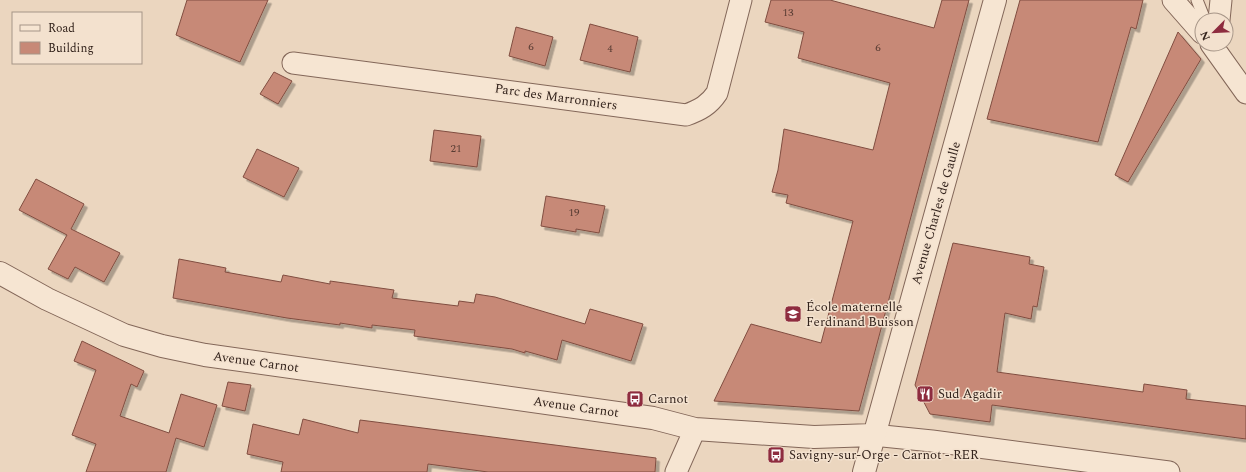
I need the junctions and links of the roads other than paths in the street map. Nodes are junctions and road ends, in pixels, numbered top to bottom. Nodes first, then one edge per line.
1 (741, 0) edge
2 (995, 0) edge
3 (1173, 0) edge
4 (1197, 0) edge
5 (1221, 0) edge
6 (1202, 12) edge
7 (1220, 12) edge
8 (1194, 25) edge
9 (1219, 52) edge
10 (293, 63) dead end
11 (1246, 93) edge
12 (0, 273) edge
13 (695, 429) junction
14 (873, 436) junction
15 (1036, 463) edge
16 (676, 472) edge
17 (864, 472) edge
18 (1169, 472) edge

1 - 10 street, Parc des Marronniers
2 - 14 street, Avenue Charles de Gaulle
3 - 8 street
4 - 6 lane
5 - 7 street
9 - 11 street
12 - 13 street, Avenue Carnot
13 - 14 street, Avenue Carnot
13 - 16 street
14 - 15 street, Avenue Carnot
14 - 17 street, Avenue Charles de Gaulle
15 - 18 street, Avenue Carnot

